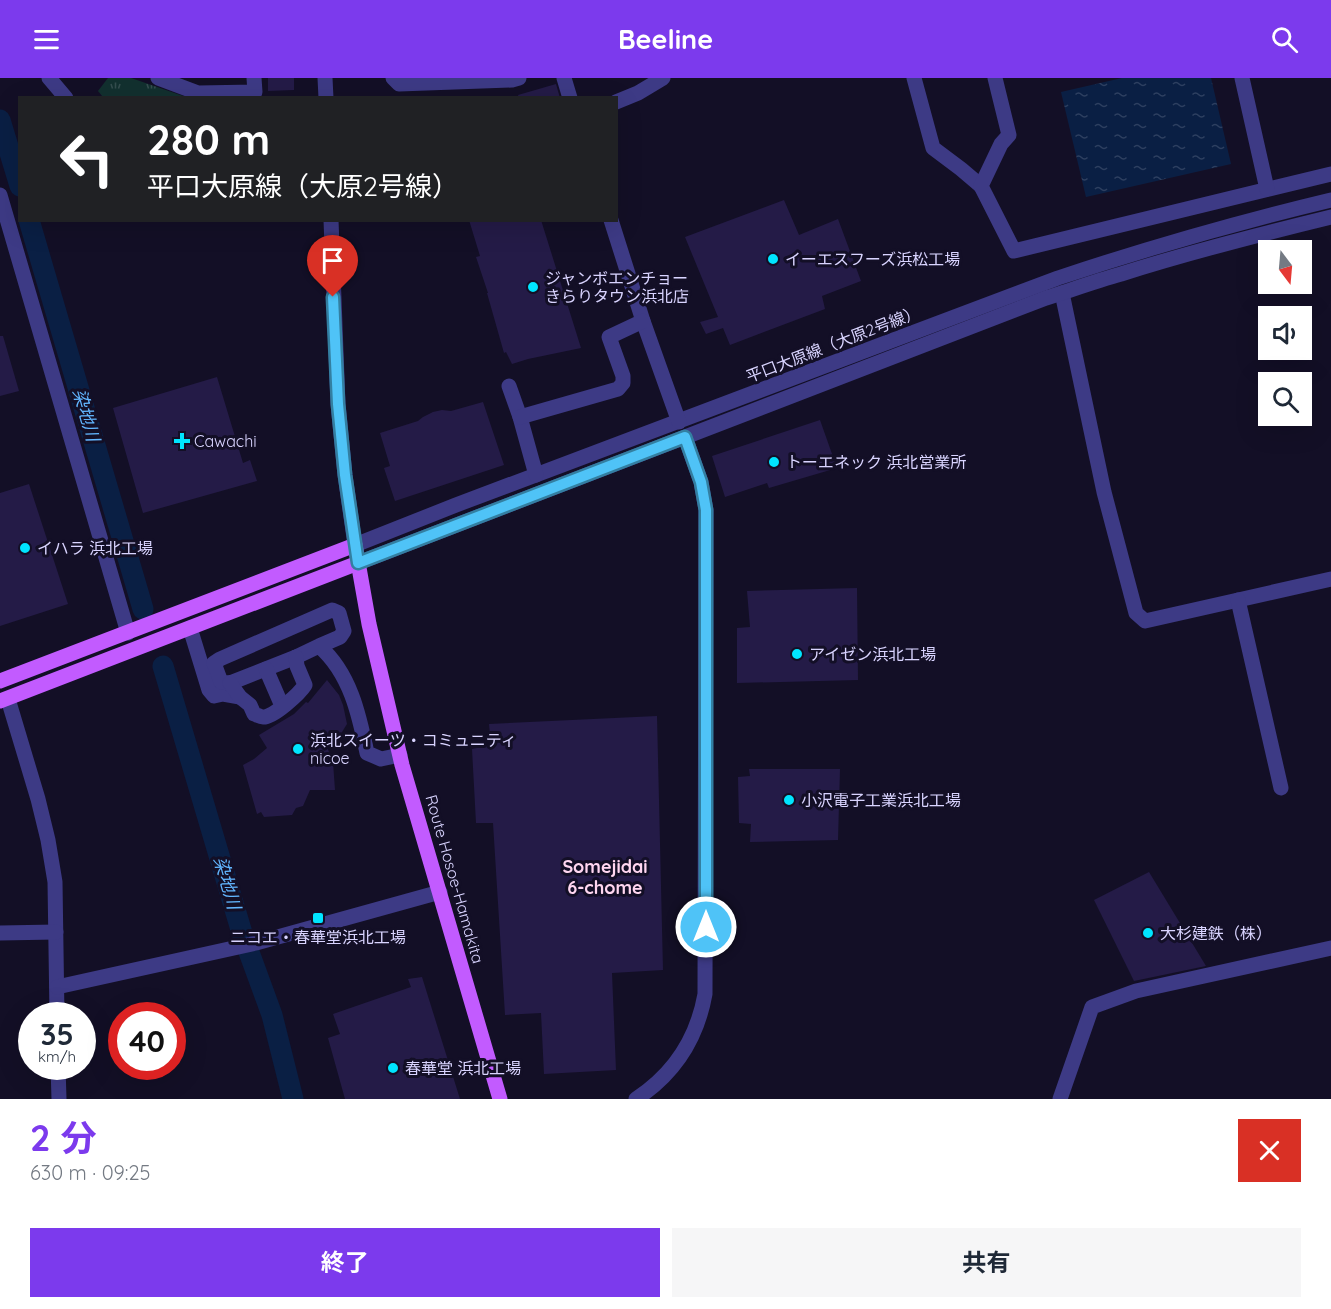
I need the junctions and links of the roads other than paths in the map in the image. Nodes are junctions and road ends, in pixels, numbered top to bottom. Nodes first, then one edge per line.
1 (49, 78) edge
2 (158, 78) edge
3 (254, 78) edge
4 (325, 78) edge
5 (393, 78) edge
6 (519, 78) edge
7 (564, 78) edge
8 (663, 78) edge
9 (915, 78) edge
10 (995, 78) edge
11 (1242, 78) edge
12 (64, 96) edge
13 (326, 96) edge
14 (569, 96) edge
15 (618, 101) edge
16 (1331, 174) edge
17 (981, 186) junction
18 (1267, 189) junction
19 (0, 195) edge
20 (1331, 201) edge
21 (1331, 217) edge
22 (331, 222) edge
23 (612, 222) edge
24 (1062, 293) junction
25 (643, 321) junction
26 (509, 386) dead end
27 (520, 417) junction
28 (682, 429) junction
29 (536, 475) junction
30 (355, 545) junction
31 (358, 563) junction
32 (1331, 579) edge
33 (1238, 600) junction
34 (190, 628) junction
35 (134, 631) junction
36 (319, 646) junction
37 (296, 657) junction
38 (266, 669) junction
39 (0, 681) edge
40 (230, 683) junction
41 (240, 697) junction
42 (4, 700) edge
43 (282, 706) junction
44 (400, 755) junction
45 (1281, 788) dead end
46 (440, 892) junction
47 (56, 932) junction
48 (0, 933) edge
49 (1331, 948) edge
50 (57, 987) junction
51 (57, 1002) edge
52 (58, 1080) edge
53 (59, 1099) edge
54 (500, 1099) edge
55 (636, 1099) edge
56 (1060, 1099) edge

1 - 12 street
2 - 3 street
4 - 13 street
5 - 6 street
7 - 14 street
8 - 15 street
9 - 17 street
10 - 17 street
11 - 18 street
16 - 18 street
17 - 18 street
19 - 35 street
20 - 28 street, 平口大原線（大原2号線）
21 - 24 street, 平口大原線（大原2号線）
22 - 30 street
23 - 25 street
24 - 28 street, 平口大原線（大原2号線）
24 - 33 street
25 - 27 street
25 - 28 street
26 - 27 street
27 - 29 street
28 - 29 street, 平口大原線（大原2号線）
28 - 31 street, 平口大原線（大原2号線）
28 - 55 street
29 - 30 street, 平口大原線（大原2号線）
30 - 31 main road, Route Hosoe-Hamakita
30 - 35 main road
31 - 34 main road
31 - 44 main road, Route Hosoe-Hamakita
32 - 33 street
33 - 45 street
34 - 41 street
34 - 42 main road
35 - 39 main road
36 - 37 street
36 - 40 street
36 - 44 street
37 - 38 street
37 - 43 street
38 - 40 street
38 - 43 street
40 - 41 street
41 - 43 street
42 - 47 street
44 - 46 main road, Route Hosoe-Hamakita
46 - 50 street
46 - 54 main road, Route Hosoe-Hamakita
47 - 48 street
47 - 50 street
49 - 56 street
50 - 51 street
52 - 53 street

